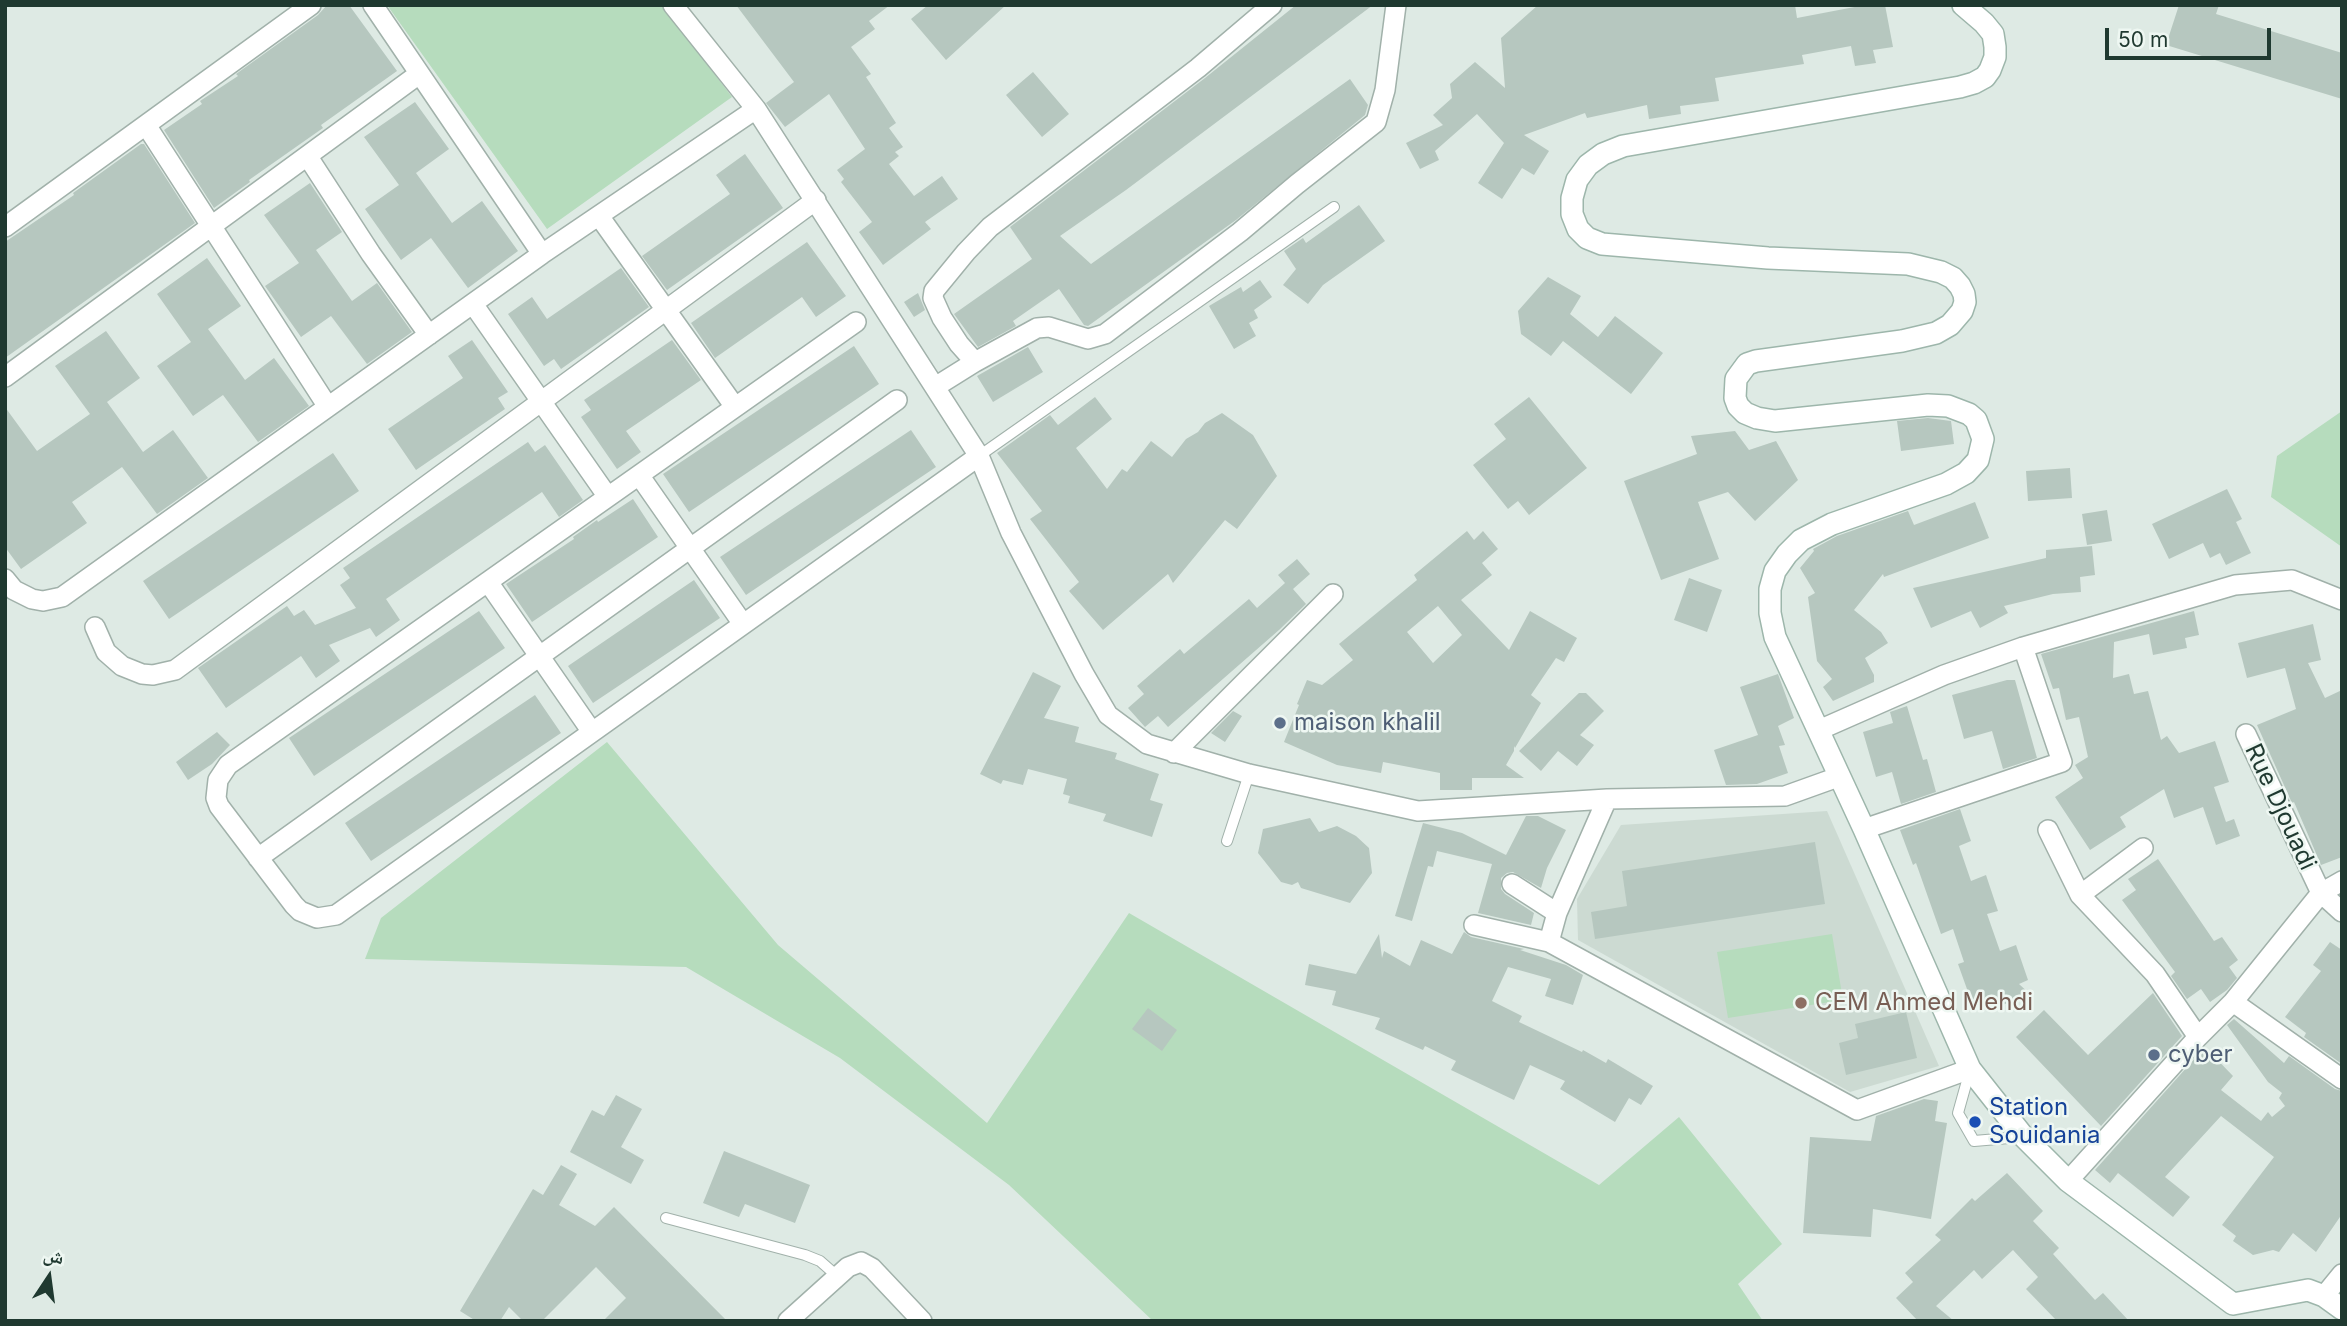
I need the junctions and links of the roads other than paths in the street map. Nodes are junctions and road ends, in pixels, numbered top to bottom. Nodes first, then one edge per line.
1 (311, 5) edge
2 (373, 5) edge
3 (673, 5) edge
4 (1272, 5) edge
5 (1396, 5) edge
6 (1963, 5) edge
7 (419, 74) junction
8 (757, 109) junction
9 (146, 125) junction
10 (308, 158) junction
11 (816, 200) junction
12 (1334, 208) dead end
13 (599, 216) junction
14 (211, 226) junction
15 (5, 227) edge
16 (542, 254) junction
17 (473, 304) junction
18 (665, 310) junction
19 (856, 322) dead end
20 (429, 335) junction
21 (975, 362) junction
22 (5, 377) edge
23 (935, 387) junction
24 (897, 400) dead end
25 (541, 401) junction
26 (328, 407) junction
27 (735, 407) junction
28 (979, 456) junction
29 (639, 475) junction
30 (608, 497) junction
31 (691, 548) junction
32 (5, 579) edge
33 (488, 582) junction
34 (1333, 594) dead end
35 (2342, 600) edge
36 (743, 624) junction
37 (94, 627) dead end
38 (2023, 647) junction
39 (540, 656) junction
40 (1819, 730) junction
41 (592, 732) junction
42 (2246, 734) dead end
43 (1174, 753) junction
44 (1249, 774) junction
45 (1838, 777) junction
46 (1607, 799) junction
47 (1864, 829) junction
48 (2048, 830) dead end
49 (1227, 841) dead end
50 (2143, 848) dead end
51 (258, 859) junction
52 (2342, 881) edge
53 (1513, 884) dead end
54 (2321, 893) junction
55 (2080, 895) junction
56 (2342, 912) edge
57 (1557, 913) junction
58 (1474, 925) dead end
59 (1549, 942) junction
60 (2233, 1002) junction
61 (2198, 1037) junction
62 (1970, 1069) junction
63 (2342, 1079) edge
64 (2023, 1136) junction
65 (2068, 1181) junction
66 (667, 1218) dead end
67 (2342, 1274) edge
68 (837, 1276) junction
69 (2324, 1296) junction
70 (2342, 1309) edge
71 (2230, 1312) edge
72 (788, 1321) edge
73 (922, 1321) edge

1 - 9 street
2 - 7 street
3 - 8 street
4 - 21 street
5 - 21 street
6 - 40 main road
7 - 10 street
7 - 16 street
8 - 11 street
8 - 13 street
9 - 14 street
9 - 15 street
10 - 14 street
10 - 20 street
11 - 18 street
11 - 23 street
12 - 28 lane
13 - 16 street
13 - 18 street
14 - 22 street
14 - 26 street
16 - 17 street
17 - 20 street
17 - 25 street
18 - 25 street
18 - 27 street
19 - 27 street
20 - 26 street
21 - 23 street
23 - 28 street
24 - 31 street
25 - 30 street
25 - 37 street
26 - 32 street
27 - 29 street
28 - 36 street
28 - 43 street
29 - 30 street
29 - 31 street
30 - 33 street
31 - 36 street
31 - 39 street
33 - 39 street
33 - 51 street
34 - 43 street
35 - 38 street
36 - 41 street
38 - 40 street
38 - 47 street
39 - 41 street
39 - 51 street
40 - 45 main road
41 - 51 street
42 - 54 street, Rue Djouadi
43 - 44 street
44 - 46 street
44 - 49 lane
45 - 46 street
45 - 47 main road
46 - 57 street
47 - 62 main road
48 - 55 street
50 - 55 street
52 - 54 street
53 - 57 street
54 - 56 street, Rue Djouadi
54 - 60 street
55 - 61 street
57 - 59 street
58 - 59 street
59 - 62 street
60 - 61 street
60 - 63 street
61 - 65 street
62 - 64 main road
62 - 64 lane
64 - 65 main road
65 - 71 main road
66 - 68 lane
67 - 69 street
68 - 72 street
68 - 73 street
69 - 70 main road
69 - 71 main road

